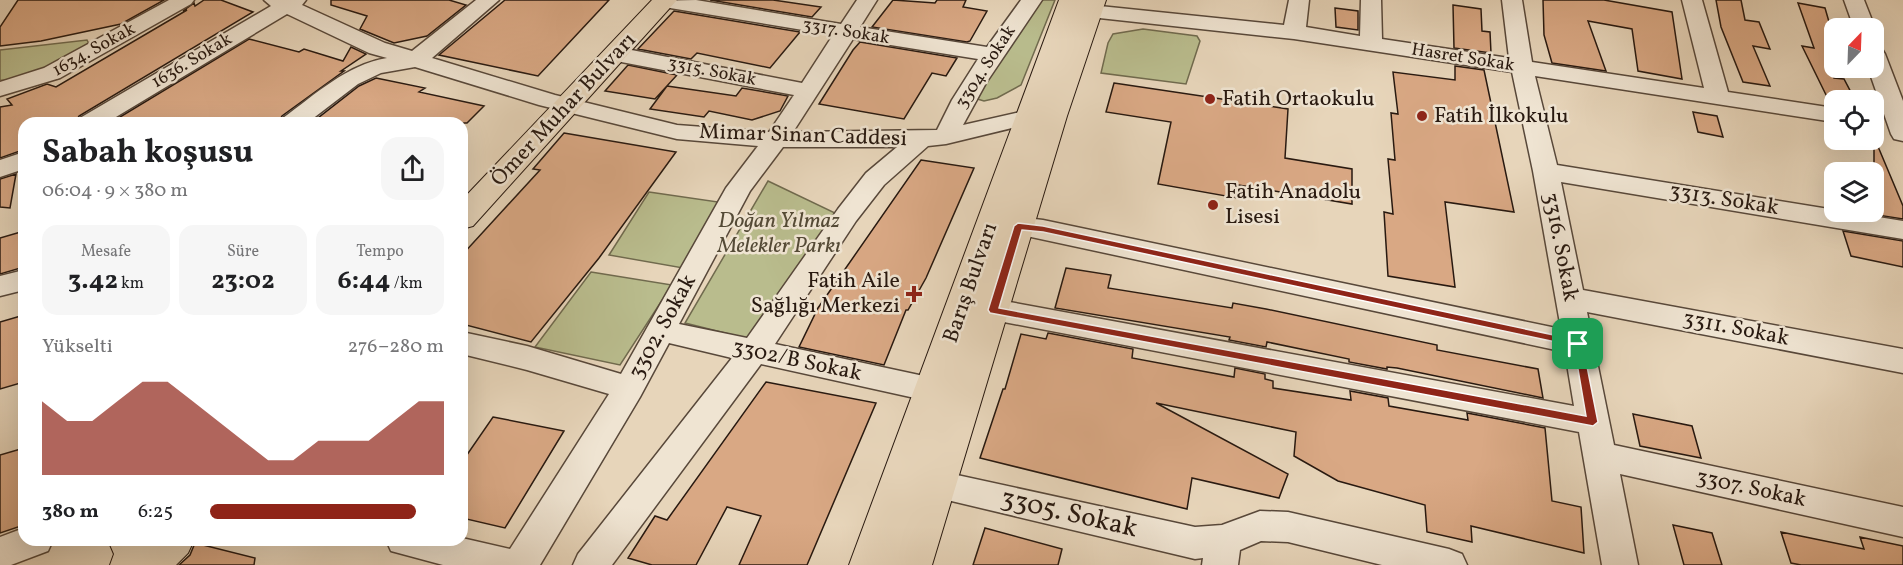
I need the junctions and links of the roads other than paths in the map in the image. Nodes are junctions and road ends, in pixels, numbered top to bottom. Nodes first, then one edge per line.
1 (184, 0) edge
2 (489, 0) edge
3 (658, 0) edge
4 (867, 0) edge
5 (1028, 0) edge
6 (1299, 0) edge
7 (1371, 0) edge
8 (1512, 0) edge
9 (1692, 0) edge
10 (1854, 0) edge
11 (286, 2) edge
12 (1085, 4) edge
13 (1173, 9) edge
14 (1860, 18) edge
15 (1294, 32) junction
16 (845, 33) junction
17 (1371, 43) junction
18 (616, 54) junction
19 (993, 55) junction
20 (415, 60) junction
21 (1522, 68) junction
22 (1883, 78) edge
23 (0, 89) edge
24 (808, 91) junction
25 (1718, 97) junction
26 (558, 102) junction
27 (1824, 113) edge
28 (99, 117) edge
29 (300, 117) edge
30 (1029, 117) junction
31 (1884, 123) edge
32 (1902, 128) edge
33 (934, 138) junction
34 (776, 140) junction
35 (18, 162) edge
36 (0, 169) edge
37 (1546, 171) junction
38 (468, 183) edge
39 (468, 212) edge
40 (1018, 226) junction
41 (1903, 230) edge
42 (18, 282) edge
43 (0, 286) edge
44 (1570, 298) junction
45 (993, 310) junction
46 (662, 331) junction
47 (468, 344) edge
48 (1578, 344) junction
49 (754, 351) junction
50 (1903, 361) edge
51 (629, 388) junction
52 (933, 390) junction
53 (1593, 422) junction
54 (1599, 456) junction
55 (934, 484) junction
56 (1903, 522) edge
57 (19, 546) edge
58 (131, 546) edge
59 (167, 546) edge
60 (429, 546) edge
61 (0, 553) edge
62 (1221, 553) edge
63 (131, 565) edge
64 (148, 565) edge
65 (510, 565) edge
66 (520, 565) edge
67 (591, 565) edge
68 (870, 565) edge
69 (911, 565) edge
70 (1449, 565) edge
71 (1620, 565) edge

1 - 23 street, 1634. Sokak
2 - 20 street
3 - 16 street, 3317. Sokak
3 - 18 main road, Ömer Muhar Bulvarı
3 - 26 main road, Ömer Muhar Bulvarı
4 - 16 street, 3302. Sokak
5 - 19 street, 3304. Sokak
6 - 15 street
7 - 17 street
8 - 21 street, 3316. Sokak
9 - 25 street
10 - 14 street
11 - 20 street, Mimar Sinan Caddesi
11 - 28 street, 1636. Sokak
12 - 13 street, Hasret Sokak
12 - 30 main road, Barış Bulvarı
12 - 40 main road, Barış Bulvarı
13 - 15 street, Hasret Sokak
15 - 17 street, Hasret Sokak
16 - 19 street, 3317. Sokak
16 - 24 street, 3302. Sokak
17 - 21 street, Hasret Sokak
18 - 24 street, 3315. Sokak
18 - 26 main road, Ömer Muhar Bulvarı
19 - 33 street, 3304. Sokak
20 - 26 street, Mimar Sinan Caddesi
20 - 29 street
21 - 25 street, Hasret Sokak
21 - 37 street, 3316. Sokak
22 - 32 street
24 - 34 street, 3302. Sokak
25 - 27 street, Hasret Sokak
26 - 34 street, Mimar Sinan Caddesi
26 - 38 main road, Ömer Muhar Bulvarı
26 - 39 main road, Ömer Muhar Bulvarı
30 - 33 street, Mimar Sinan Caddesi
30 - 52 main road, Barış Bulvarı
31 - 32 street
33 - 34 street, Mimar Sinan Caddesi
33 - 49 street
34 - 46 street, 3302. Sokak
35 - 36 street
37 - 41 street, 3313. Sokak
37 - 44 street, 3316. Sokak
40 - 45 main road, Barış Bulvarı
40 - 48 street
42 - 43 street
44 - 48 street, 3316. Sokak
44 - 50 street, 3311. Sokak
45 - 53 street
45 - 55 main road, Barış Bulvarı
46 - 49 street, 3302/B Sokak
46 - 51 street, 3302. Sokak
47 - 51 street
48 - 53 street, 3316. Sokak
49 - 52 street, 3302/B Sokak
49 - 67 street
51 - 66 street, 3302. Sokak
52 - 68 main road, Barış Bulvarı
53 - 54 street, 3316. Sokak
54 - 56 street, 3307. Sokak
54 - 71 street, 3316. Sokak
55 - 62 street, 3305. Sokak
55 - 69 main road, Barış Bulvarı
57 - 61 street
58 - 63 main road
59 - 64 main road
60 - 65 street
62 - 70 street, 3305. Sokak

